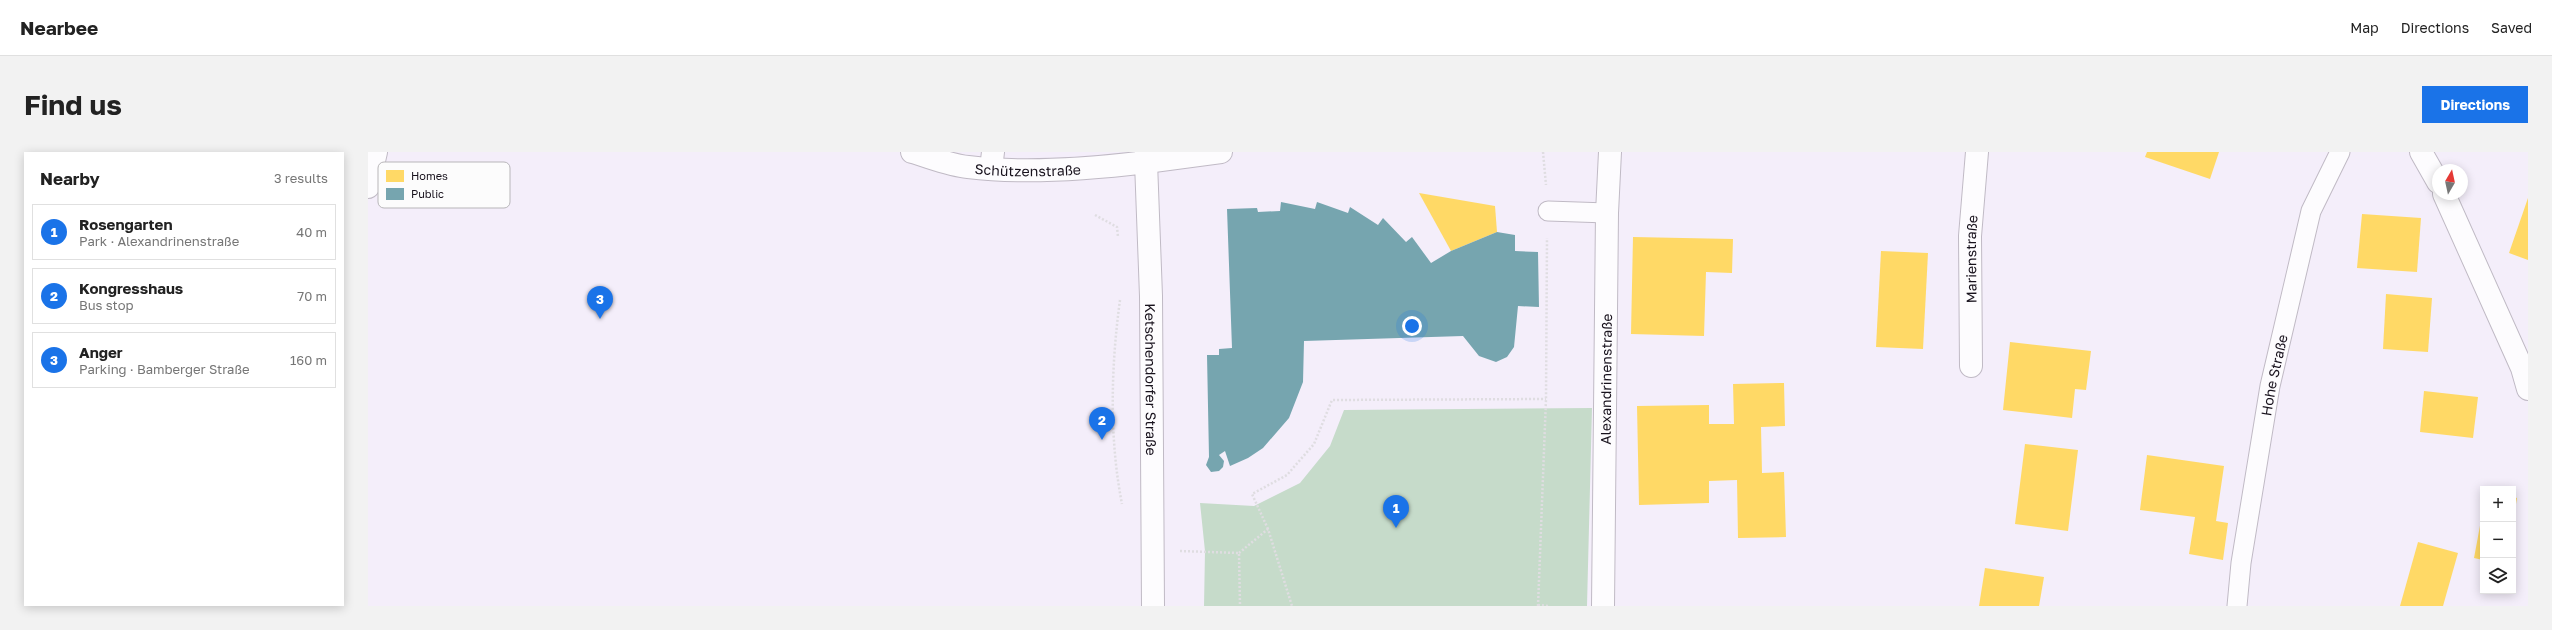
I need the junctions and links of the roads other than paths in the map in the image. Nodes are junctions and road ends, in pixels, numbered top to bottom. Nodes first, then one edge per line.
1 (376, 152) edge
2 (912, 152) edge
3 (1221, 152) edge
4 (1610, 152) edge
5 (1977, 152) edge
6 (2340, 152) edge
7 (2421, 152) edge
8 (1146, 157) edge
9 (992, 160) edge
10 (2432, 171) edge
11 (368, 187) edge
12 (2447, 200) edge
13 (1548, 211) road end
14 (1607, 214) junction
15 (1971, 366) dead end
16 (2528, 389) edge
17 (1153, 606) edge
18 (1603, 606) edge
19 (2237, 606) edge

1 - 11 street
2 - 9 street, Schützenstraße
3 - 8 street, Schützenstraße
4 - 14 street, Alexandrinenstraße
5 - 15 street, Marienstraße
6 - 19 lane, Hohe Straße
7 - 10 street
8 - 9 street, Schützenstraße
8 - 17 street, Ketschendorfer Straße
12 - 16 street
13 - 14 lane
14 - 18 street, Alexandrinenstraße

